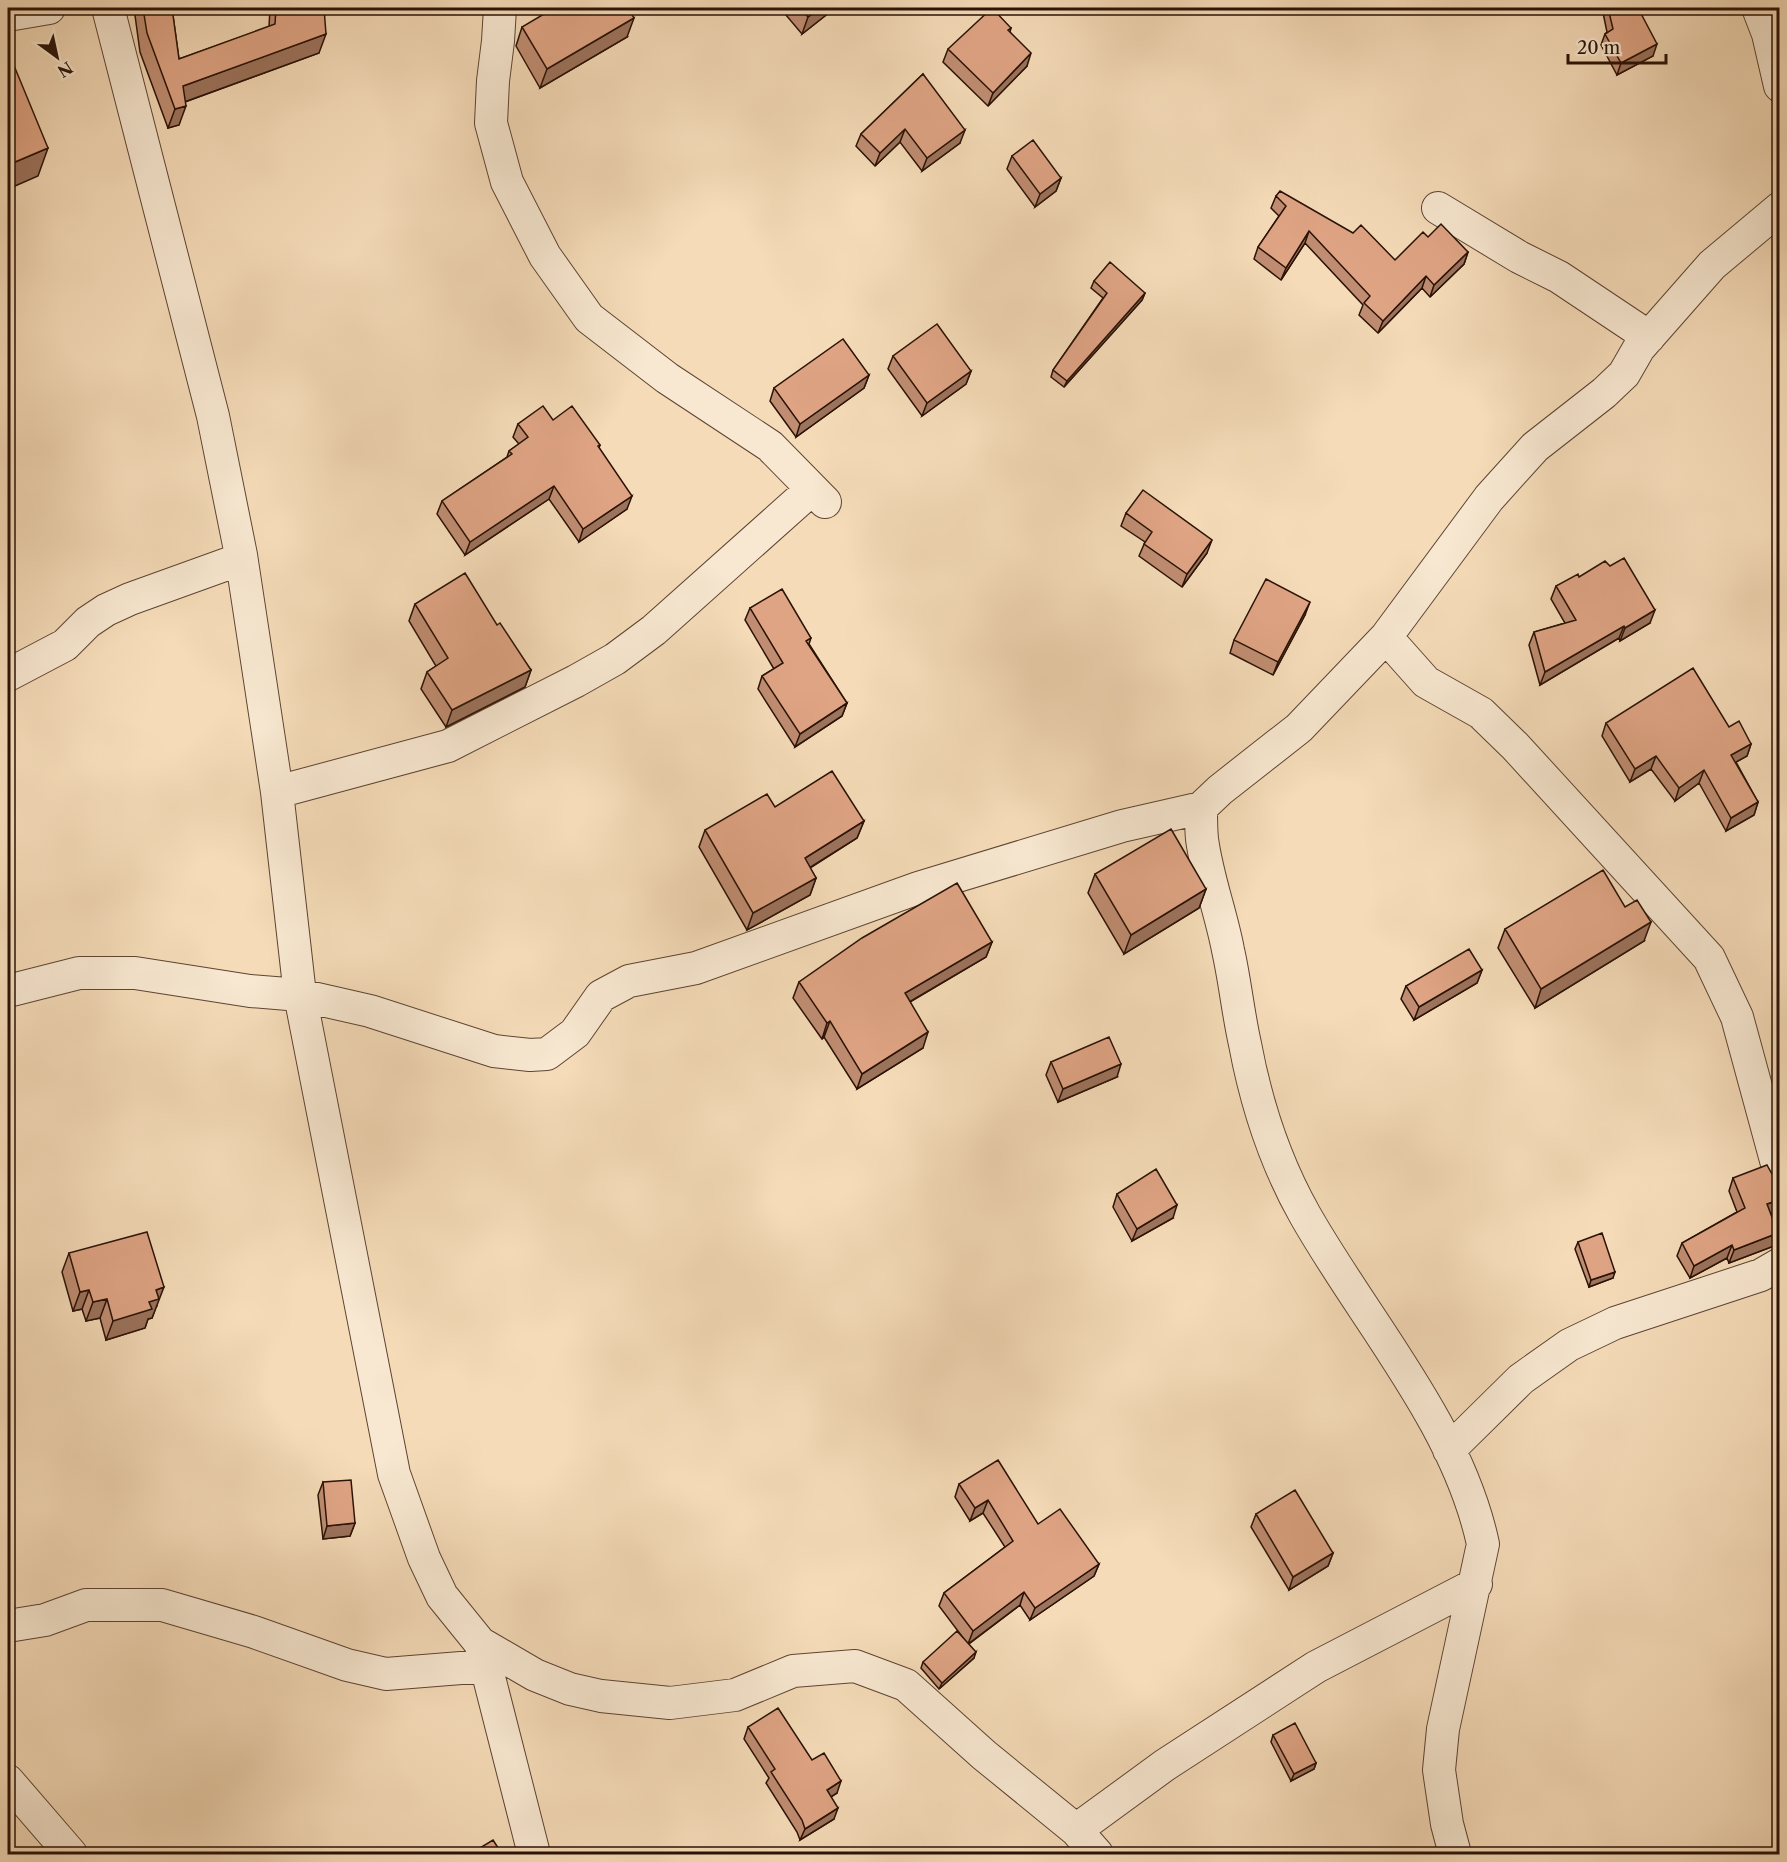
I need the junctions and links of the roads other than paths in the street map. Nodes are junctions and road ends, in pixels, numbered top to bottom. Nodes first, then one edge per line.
1 (48, 8) edge
2 (108, 8) edge
3 (500, 8) edge
4 (8, 15) edge
5 (1768, 26) edge
6 (1779, 86) edge
7 (1438, 208) dead end
8 (1779, 208) edge
9 (1649, 337) junction
10 (241, 559) junction
11 (1386, 637) junction
12 (8, 675) edge
13 (278, 792) junction
14 (1201, 808) junction
15 (8, 991) edge
16 (300, 994) junction
17 (1779, 1175) edge
18 (1774, 1271) edge
19 (1449, 1450) junction
20 (1476, 1584) junction
21 (8, 1626) edge
22 (483, 1654) junction
23 (8, 1781) edge
24 (1076, 1830) junction
25 (71, 1854) edge
26 (534, 1854) edge
27 (1097, 1854) edge
28 (1455, 1854) edge

1 - 4 street
2 - 10 street
3 - 13 street
5 - 6 street
7 - 9 street
8 - 9 street
9 - 11 street
10 - 12 street
10 - 13 street
11 - 14 street
11 - 17 street
13 - 16 street
14 - 16 street
14 - 19 street
15 - 16 street
16 - 22 street
18 - 19 street
19 - 20 street
20 - 24 street
20 - 28 street
21 - 22 street
22 - 24 street
22 - 26 street
23 - 25 street
24 - 27 street

